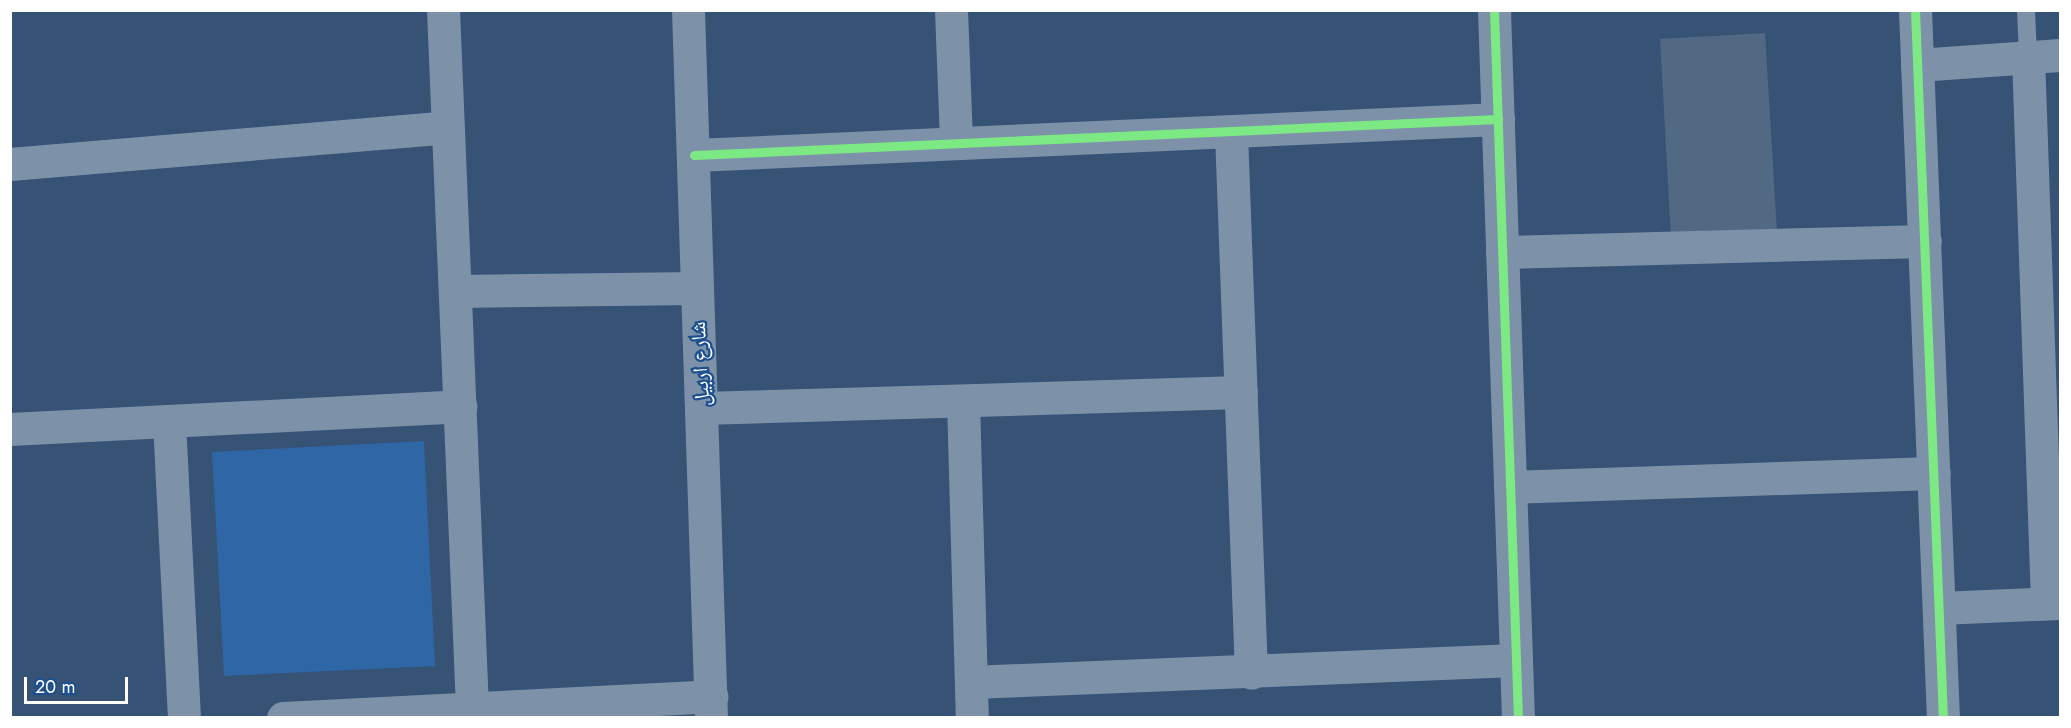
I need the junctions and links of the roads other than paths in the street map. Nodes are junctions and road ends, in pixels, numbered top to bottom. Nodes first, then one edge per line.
1 (442, 10) edge
2 (688, 10) edge
3 (951, 10) edge
4 (1494, 10) edge
5 (1915, 10) edge
6 (2026, 10) edge
7 (2061, 55) edge
8 (2028, 56) junction
9 (1917, 65) junction
10 (1498, 118) junction
11 (447, 127) junction
12 (1231, 133) junction
13 (956, 141) junction
14 (694, 155) junction
15 (10, 164) edge
16 (1925, 241) junction
17 (1502, 252) junction
18 (696, 288) junction
19 (456, 291) junction
20 (1241, 392) junction
21 (963, 401) junction
22 (460, 406) junction
23 (702, 408) junction
24 (169, 422) junction
25 (10, 429) edge
26 (1934, 473) junction
27 (1510, 487) junction
28 (2054, 603) edge
29 (1939, 608) junction
30 (1516, 660) junction
31 (1251, 673) junction
32 (970, 682) junction
33 (472, 707) junction
34 (711, 707) edge
35 (184, 717) edge
36 (283, 717) edge
37 (972, 717) edge
38 (1518, 717) edge
39 (1943, 717) edge

1 - 11 street
2 - 14 street, شارع اربيل
3 - 13 street
4 - 10 street
5 - 9 street
6 - 8 lane
7 - 8 street
8 - 9 street
8 - 28 street
9 - 16 street
10 - 12 street
10 - 17 street
11 - 15 street
11 - 19 street
12 - 13 street
12 - 20 street
13 - 14 street
14 - 18 street, شارع اربيل
16 - 17 street
16 - 26 street
17 - 27 street
18 - 19 street
18 - 23 street, شارع اربيل
19 - 22 street
20 - 21 street
20 - 31 street
21 - 23 street
21 - 32 street
22 - 24 street
22 - 33 street
23 - 34 street, شارع اربيل
24 - 25 street
24 - 35 street
26 - 27 street
26 - 29 street
27 - 30 street
28 - 29 street
29 - 39 street
30 - 31 street
30 - 38 street
31 - 32 street
32 - 37 street
33 - 34 street
33 - 36 street

